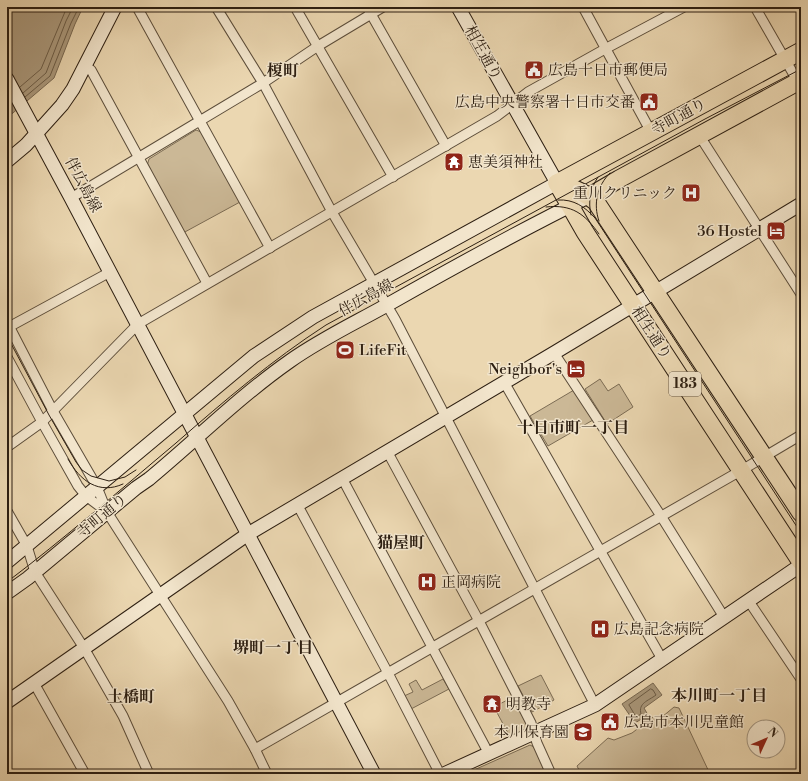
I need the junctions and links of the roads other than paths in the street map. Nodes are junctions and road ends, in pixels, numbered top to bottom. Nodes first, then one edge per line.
1 (115, 7) edge
2 (137, 7) edge
3 (216, 7) edge
4 (295, 7) edge
5 (383, 7) edge
6 (458, 7) edge
7 (583, 7) edge
8 (684, 7) edge
9 (755, 7) edge
10 (674, 9) edge
11 (369, 11) edge
12 (318, 46) junction
13 (605, 49) junction
14 (801, 51) edge
15 (785, 60) junction
16 (84, 66) junction
17 (7, 80) edge
18 (799, 81) edge
19 (263, 83) junction
20 (512, 105) junction
21 (200, 120) junction
22 (652, 132) junction
23 (36, 133) junction
24 (699, 135) junction
25 (446, 146) junction
26 (138, 158) junction
27 (7, 161) edge
28 (393, 177) junction
29 (557, 183) junction
30 (590, 196) junction
31 (71, 198) junction
32 (801, 204) edge
33 (570, 206) junction
34 (332, 212) junction
35 (759, 229) junction
36 (270, 248) junction
37 (110, 272) junction
38 (207, 283) junction
39 (373, 284) junction
40 (655, 292) junction
41 (801, 294) edge
42 (386, 305) junction
43 (633, 305) junction
44 (138, 324) junction
45 (8, 326) edge
46 (554, 352) junction
47 (7, 357) edge
48 (504, 382) junction
49 (53, 411) junction
50 (184, 414) junction
51 (446, 417) junction
52 (42, 422) junction
53 (801, 435) edge
54 (196, 438) junction
55 (7, 447) edge
56 (387, 451) junction
57 (764, 457) junction
58 (742, 470) junction
59 (342, 478) junction
60 (97, 487) junction
61 (86, 496) junction
62 (297, 504) junction
63 (7, 511) edge
64 (107, 512) junction
65 (801, 512) edge
66 (661, 516) junction
67 (248, 534) junction
68 (27, 546) junction
69 (600, 551) junction
70 (7, 562) edge
71 (801, 563) edge
72 (35, 572) junction
73 (535, 589) junction
74 (7, 593) edge
75 (160, 594) junction
76 (748, 600) junction
77 (724, 617) junction
78 (479, 621) junction
79 (84, 648) junction
80 (433, 648) junction
81 (662, 659) junction
82 (388, 673) junction
83 (801, 679) edge
84 (34, 683) junction
85 (7, 702) edge
86 (336, 703) junction
87 (594, 705) junction
88 (534, 733) junction
89 (255, 749) junction
90 (489, 754) junction
91 (85, 774) edge
92 (149, 774) edge
93 (267, 774) edge
94 (374, 774) edge
95 (440, 774) edge
96 (444, 774) edge
97 (551, 774) edge

1 - 16 street
2 - 21 street
3 - 19 street
4 - 12 street
5 - 11 street
6 - 20 street, 相生通り
7 - 13 street
8 - 10 street
9 - 15 street
10 - 13 street
11 - 12 street
11 - 25 street
12 - 19 street
12 - 28 street
13 - 20 street
13 - 22 street
14 - 15 highway, 寺町通り
15 - 18 street
15 - 22 highway, 寺町通り
16 - 23 street
16 - 26 street
17 - 23 street, 伴広島線
18 - 24 highway, 寺町通り
19 - 21 street
19 - 34 street
20 - 25 street
20 - 29 street, 相生通り
21 - 26 street
21 - 36 street
22 - 29 highway, 寺町通り
23 - 27 street
23 - 31 street, 伴広島線
24 - 30 highway, 寺町通り
24 - 35 street
25 - 28 street
26 - 31 street
26 - 38 street
28 - 34 street
29 - 30 highway, 相生通り / 183
29 - 33 highway, 相生通り / 183
29 - 39 street, 伴広島線
30 - 33 street, 伴広島線
30 - 40 highway, 相生通り / 183
31 - 37 street, 伴広島線
32 - 35 street
33 - 42 street, 伴広島線
33 - 43 highway, 相生通り / 183
34 - 36 street
34 - 39 street
35 - 40 street
35 - 41 street
36 - 38 street
37 - 44 street, 伴広島線
37 - 45 street
38 - 44 street
39 - 42 street
39 - 50 street, 伴広島線
40 - 43 street
40 - 57 highway, 相生通り / 183
42 - 51 street
42 - 54 street, 伴広島線
43 - 46 street
43 - 58 highway, 相生通り / 183
44 - 49 street
44 - 50 street, 伴広島線
45 - 49 street
46 - 48 street
46 - 66 street
47 - 52 street
48 - 51 street
48 - 69 street
49 - 52 street
49 - 60 street
50 - 54 street, 伴広島線
50 - 60 street, 寺町通り
51 - 56 street
51 - 73 street
52 - 55 street
52 - 61 street
53 - 57 street
54 - 64 street, 寺町通り
54 - 67 street
56 - 59 street
56 - 78 street
57 - 58 street
57 - 65 highway, 相生通り / 183
58 - 66 street
58 - 71 highway, 相生通り / 183
59 - 62 street
59 - 80 street
60 - 61 street, 寺町通り
60 - 64 street
61 - 64 street
61 - 68 street, 寺町通り
62 - 67 street
62 - 82 street
63 - 68 street
64 - 72 street, 寺町通り
64 - 75 street
66 - 69 street
66 - 77 street
67 - 75 street
67 - 86 street
68 - 70 street, 寺町通り
68 - 72 street
69 - 73 street
69 - 81 street
71 - 76 street
72 - 74 street, 寺町通り
72 - 79 street
73 - 78 street
73 - 87 street
75 - 79 street
75 - 89 street
76 - 77 street
76 - 83 street
77 - 81 street
78 - 80 street
78 - 88 street
79 - 84 street
79 - 92 street
80 - 82 street
80 - 90 street
81 - 87 street
82 - 86 street
82 - 95 street
84 - 85 street
84 - 91 street
86 - 89 street
86 - 94 street
87 - 88 street
88 - 90 street
88 - 97 street
89 - 93 street
90 - 96 street

